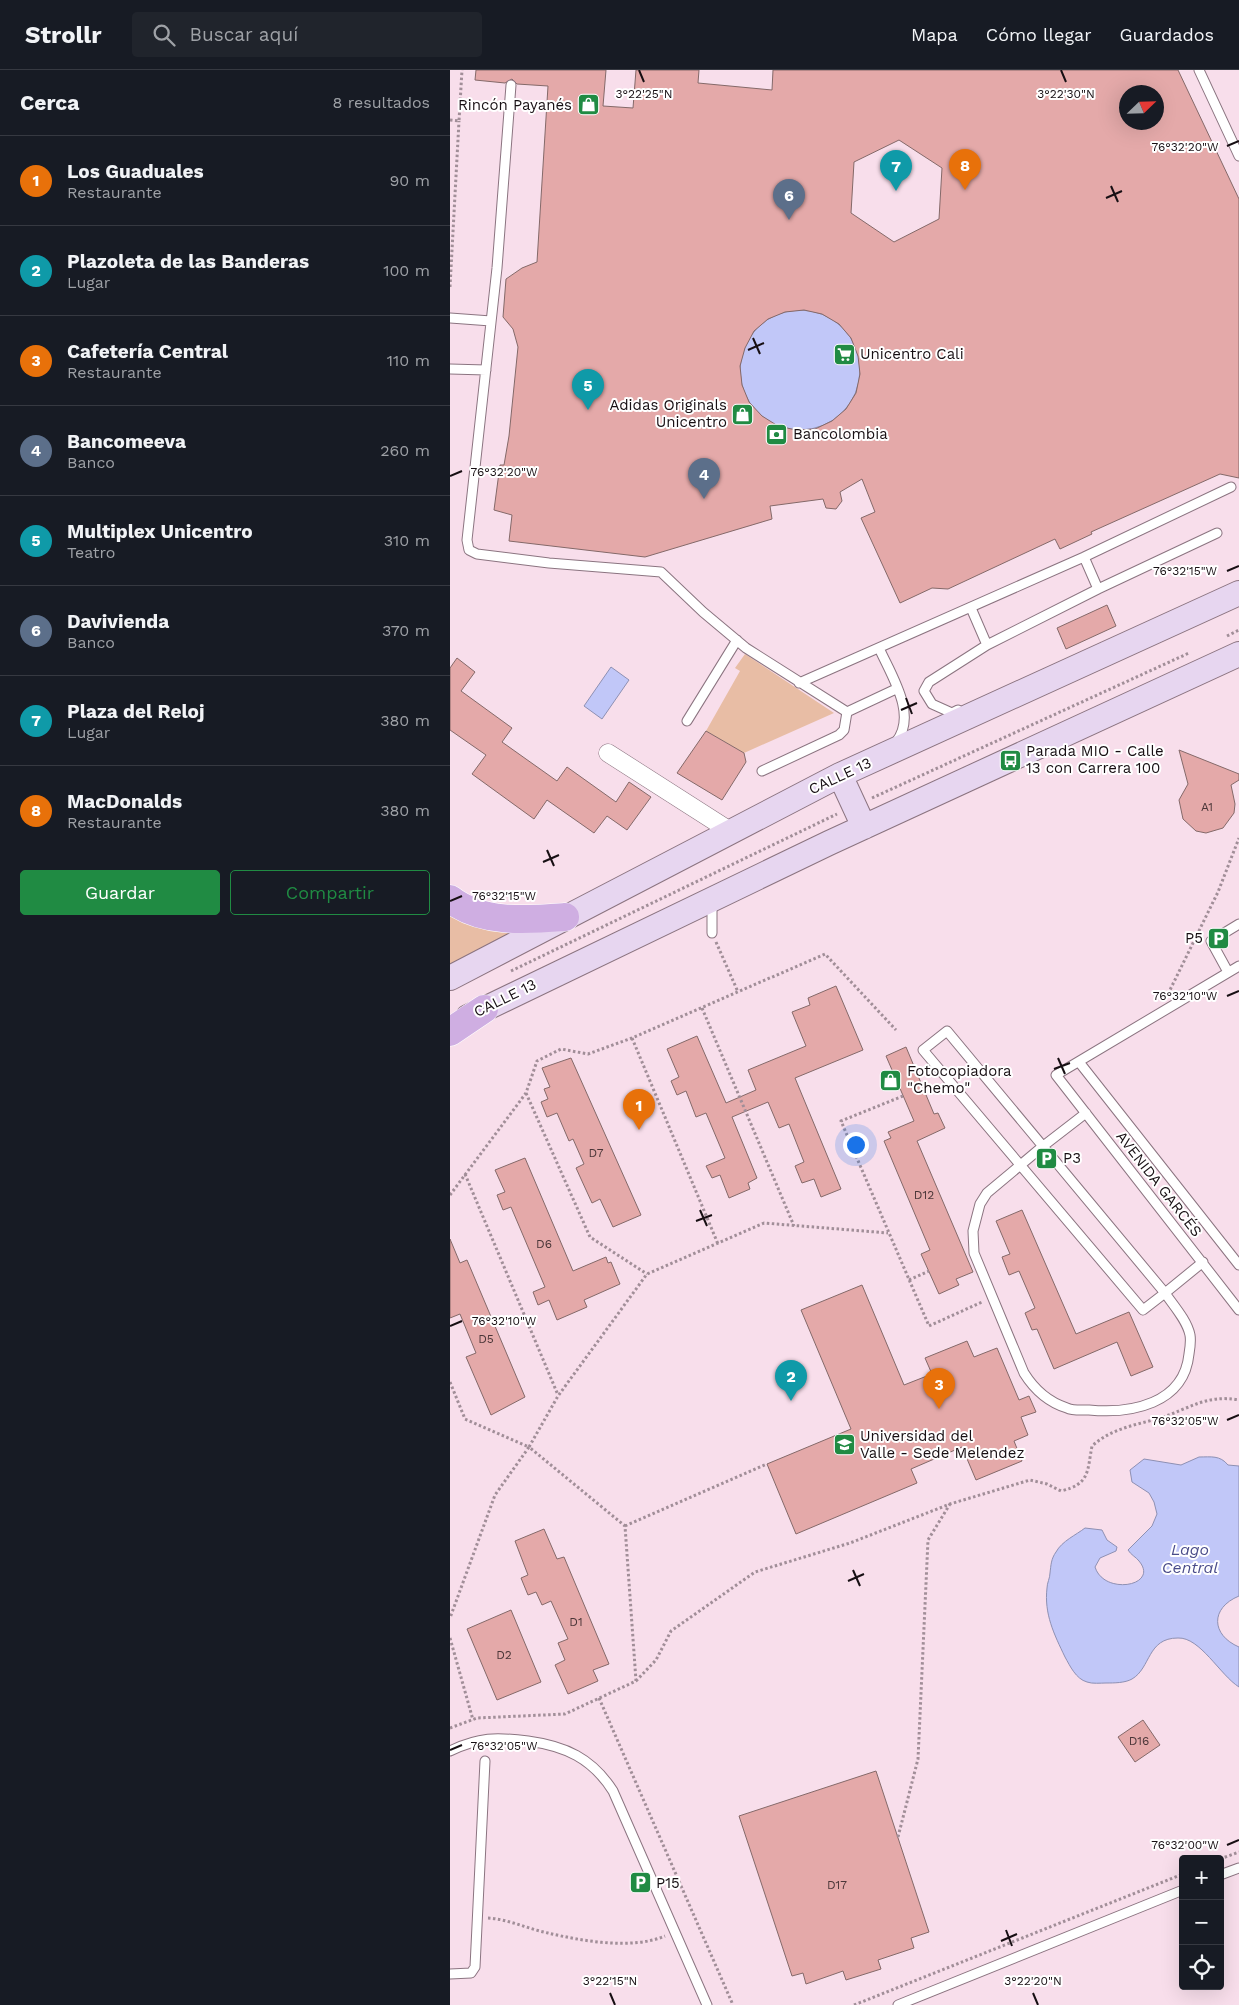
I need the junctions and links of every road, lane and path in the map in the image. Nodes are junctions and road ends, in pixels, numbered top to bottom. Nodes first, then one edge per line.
1 (462, 70) edge
2 (1199, 70) edge
3 (511, 85) dead end
4 (450, 120) edge
5 (459, 121) junction
6 (1239, 156) edge
7 (450, 287) edge
8 (450, 318) edge
9 (491, 321) junction
10 (450, 369) edge
11 (486, 370) junction
12 (1231, 487) dead end
13 (1217, 533) dead end
14 (1084, 557) junction
15 (1098, 590) junction
16 (1239, 593) edge
17 (971, 608) junction
18 (737, 640) junction
19 (987, 645) junction
20 (879, 648) junction
21 (1239, 654) edge
22 (799, 683) junction
23 (896, 689) junction
24 (968, 706) dead end
25 (847, 712) junction
26 (688, 721) dead end
27 (608, 752) dead end
28 (886, 754) junction
29 (762, 771) dead end
30 (840, 775) junction
31 (864, 827) junction
32 (730, 830) junction
33 (1239, 838) edge
34 (450, 899) edge
35 (712, 901) junction
36 (566, 917) junction
37 (1239, 924) edge
38 (712, 934) joint
39 (1239, 966) edge
40 (1228, 972) junction
41 (450, 978) edge
42 (738, 992) junction
43 (702, 1008) junction
44 (484, 1009) junction
45 (1159, 1013) junction
46 (450, 1025) edge
47 (896, 1030) dead end
48 (450, 1032) edge
49 (632, 1038) junction
50 (1079, 1062) junction
51 (526, 1093) junction
52 (903, 1096) dead end
53 (1086, 1113) junction
54 (1042, 1147) junction
55 (1020, 1166) junction
56 (465, 1174) junction
57 (450, 1195) edge
58 (794, 1226) junction
59 (888, 1233) junction
60 (718, 1244) junction
61 (1203, 1262) junction
62 (1239, 1265) edge
63 (929, 1272) dead end
64 (646, 1274) junction
65 (909, 1280) junction
66 (1165, 1292) junction
67 (992, 1298) junction
68 (1239, 1310) edge
69 (450, 1382) edge
70 (558, 1396) junction
71 (1239, 1400) edge
72 (529, 1447) junction
73 (767, 1464) dead end
74 (950, 1504) junction
75 (625, 1526) junction
76 (450, 1618) edge
77 (450, 1638) edge
78 (636, 1681) junction
79 (599, 1698) junction
80 (473, 1720) junction
81 (450, 1728) edge
82 (450, 1751) edge
83 (485, 1761) dead end
84 (898, 1837) dead end
85 (1239, 1852) edge
86 (1224, 1858) edge
87 (1239, 1868) edge
88 (1224, 1874) edge
89 (1179, 1876) edge
90 (1179, 1892) edge
91 (478, 1917) junction
92 (674, 1932) junction
93 (450, 1974) edge
94 (707, 2005) edge
95 (734, 2005) edge
96 (854, 2005) edge
97 (898, 2005) edge

1 - 5 path
2 - 6 lane
3 - 9 lane
4 - 5 path
5 - 7 path
8 - 9 lane
9 - 11 lane
10 - 11 lane
11 - 18 lane
12 - 14 lane
13 - 15 lane
14 - 15 lane
14 - 17 lane
15 - 19 lane
16 - 28 main road, CALLE 13
17 - 19 lane
17 - 20 lane
18 - 22 lane
18 - 26 lane
19 - 24 lane
20 - 22 lane
20 - 23 lane
21 - 31 main road, CALLE 13
22 - 25 lane
23 - 25 lane
23 - 28 lane
25 - 29 lane
27 - 32 street
28 - 30 main road, CALLE 13
30 - 31 main road
30 - 32 main road, CALLE 13
31 - 35 main road, CALLE 13
32 - 36 main road, CALLE 13
33 - 45 path
34 - 36 main road
35 - 38 lane
35 - 44 main road, CALLE 13
36 - 41 main road, CALLE 13
37 - 40 lane
38 - 42 path
39 - 40 lane
40 - 45 lane
42 - 43 path
42 - 47 path
43 - 49 path
43 - 58 path
44 - 46 main road, CALLE 13
44 - 48 main road
45 - 50 lane
49 - 51 path
49 - 60 path
50 - 53 lane, AVENIDA GARCÉS
50 - 62 lane, AVENIDA GARCÉS
51 - 56 path
51 - 64 path
52 - 59 path
53 - 54 lane
53 - 61 lane, AVENIDA GARCÉS
54 - 55 lane
54 - 55 lane
54 - 66 lane
55 - 66 lane
55 - 67 lane
56 - 57 path
56 - 70 path
58 - 59 path
58 - 60 path
59 - 65 path
60 - 64 path
61 - 66 lane
61 - 68 lane, AVENIDA GARCÉS
63 - 65 path
64 - 70 path
65 - 67 path
66 - 67 lane
69 - 72 path
70 - 72 path
71 - 74 path
72 - 75 path
72 - 76 path
73 - 75 path
74 - 78 path
74 - 84 path
75 - 78 path
77 - 80 path
78 - 79 path
79 - 80 path
79 - 95 path
80 - 81 path
82 - 92 lane
83 - 91 lane
85 - 86 path
87 - 88 lane
89 - 96 path
90 - 97 lane
91 - 92 path
91 - 93 lane
92 - 94 lane

